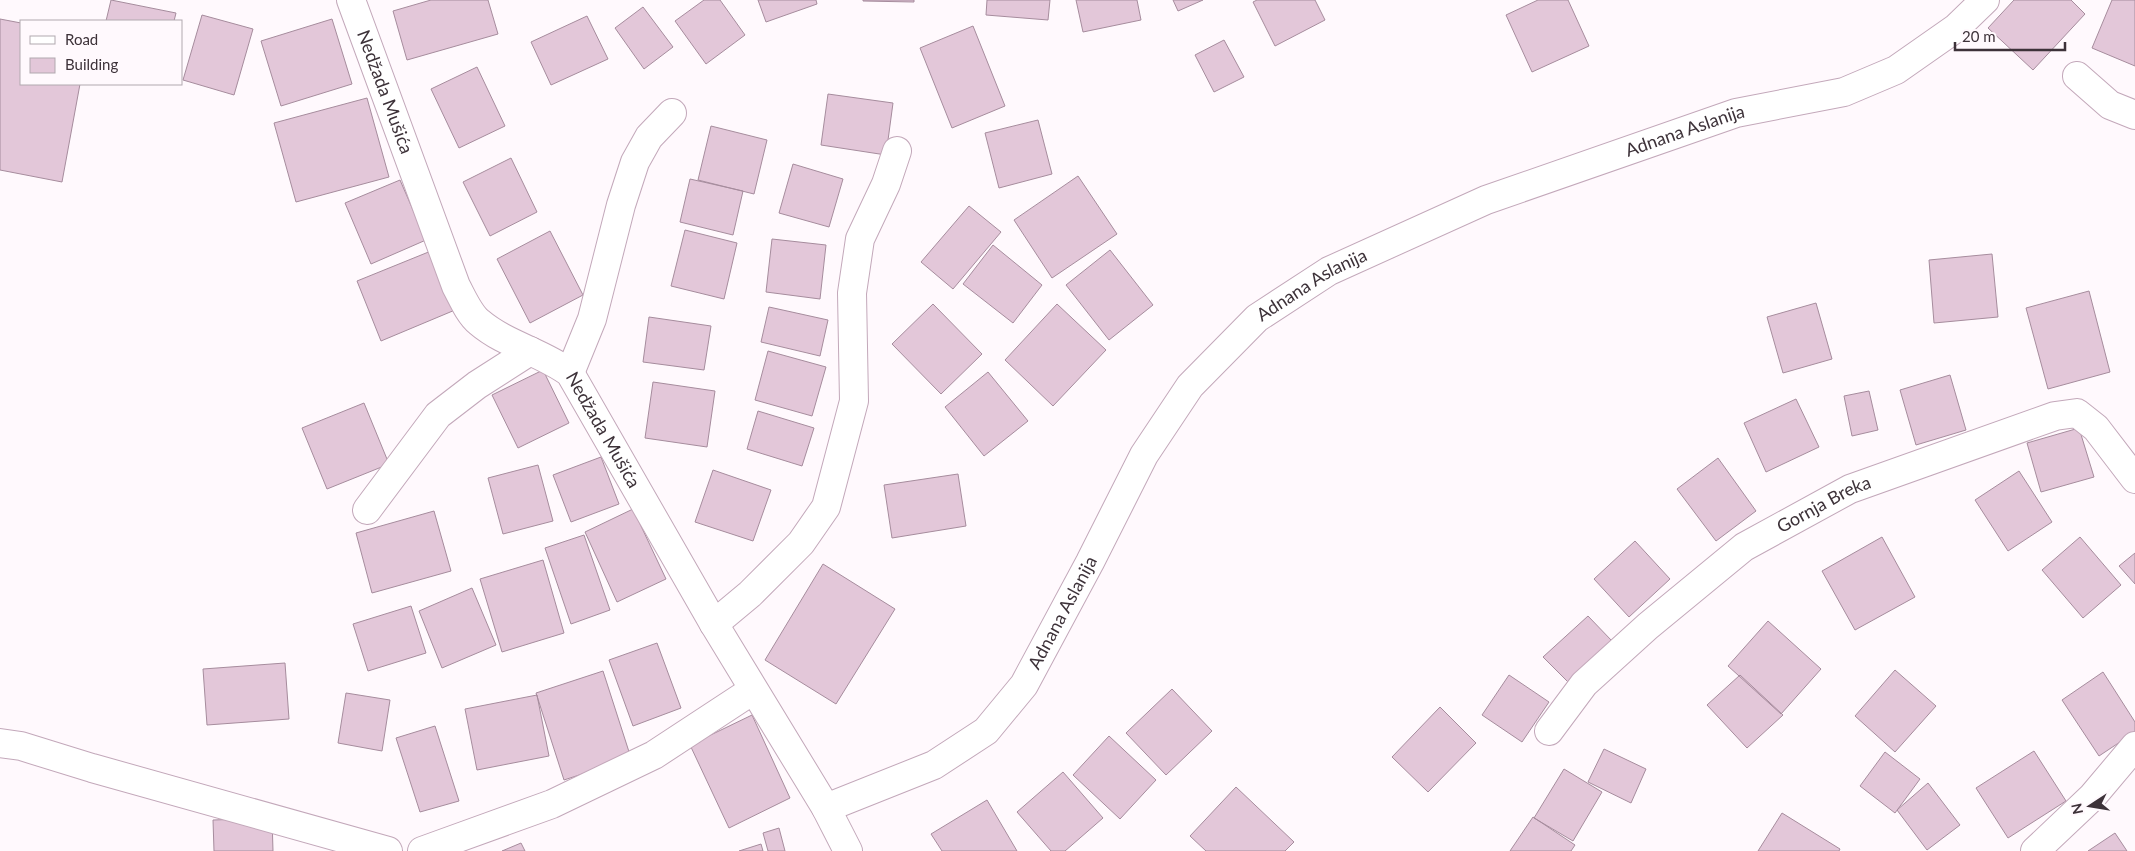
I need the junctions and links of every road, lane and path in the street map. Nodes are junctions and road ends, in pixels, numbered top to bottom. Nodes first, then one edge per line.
1 (351, 0) edge
2 (1985, 0) edge
3 (2077, 76) dead end
4 (672, 114) dead end
5 (2135, 115) edge
6 (897, 151) dead end
7 (530, 351) junction
8 (570, 373) junction
9 (2135, 480) edge
10 (367, 510) dead end
11 (714, 624) junction
12 (753, 690) junction
13 (1549, 731) dead end
14 (0, 743) edge
15 (2135, 746) edge
16 (826, 808) junction
17 (388, 851) edge
18 (422, 851) edge
19 (848, 851) edge
20 (2035, 851) edge

1 - 7 street, Nedžada Mušića
2 - 16 street, Adnana Aslanija
3 - 5 street
4 - 8 street
6 - 11 street
7 - 8 street, Nedžada Mušića
7 - 10 street
8 - 11 street, Nedžada Mušića
9 - 13 street, Gornja Breka
11 - 12 street, Nedžada Mušića
12 - 16 street, Nedžada Mušića
12 - 18 street
14 - 17 street
15 - 20 street
16 - 19 street, Nedžada Mušića

